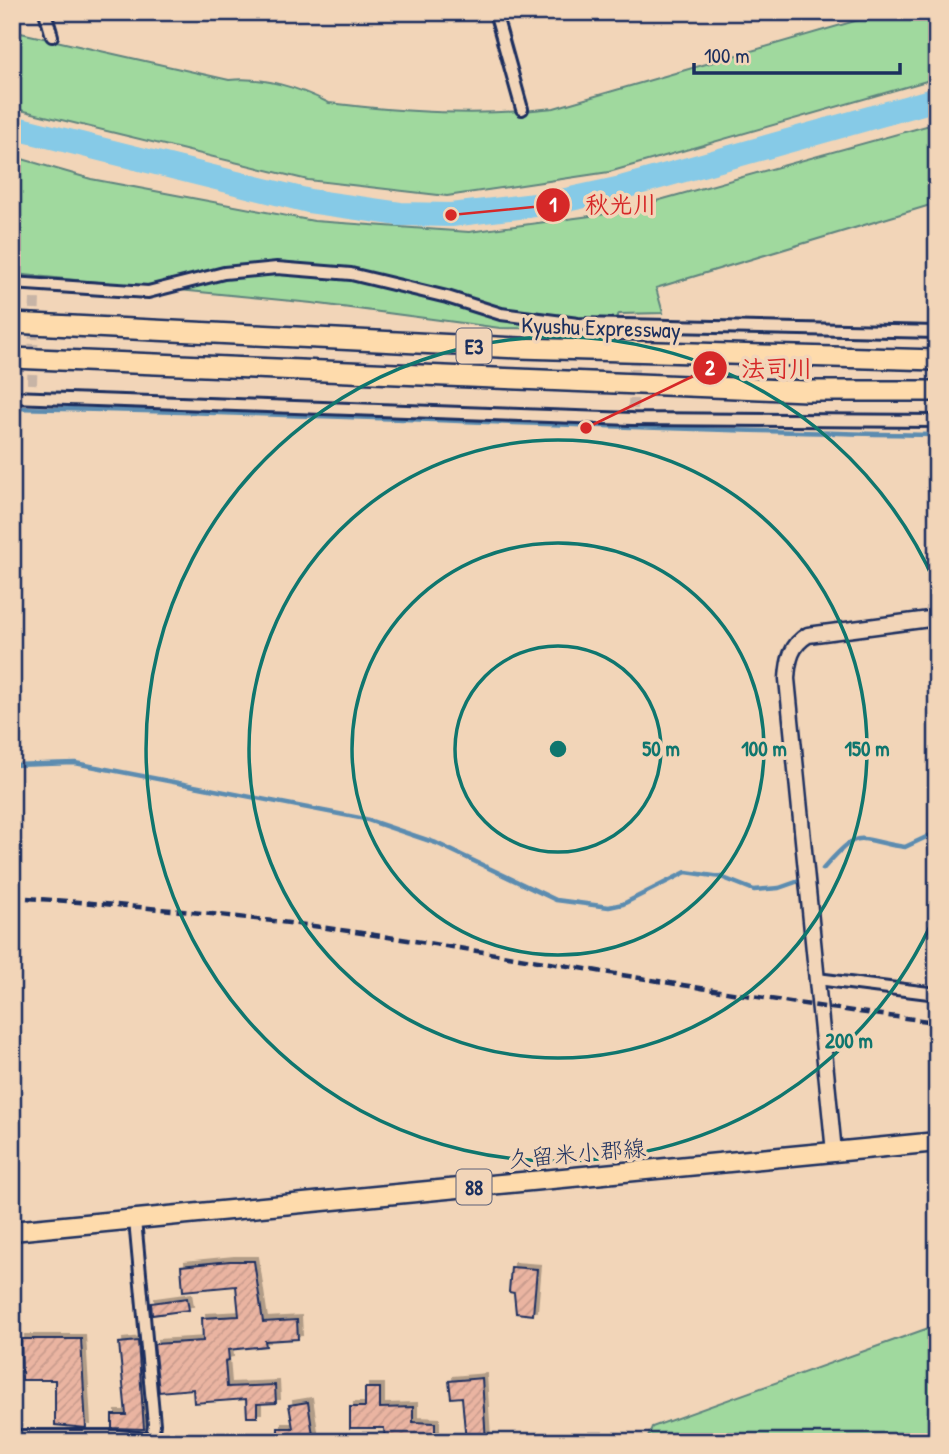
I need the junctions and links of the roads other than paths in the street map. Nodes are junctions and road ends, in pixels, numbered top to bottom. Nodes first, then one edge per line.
1 (45, 12) edge
2 (495, 12) edge
3 (52, 36) dead end
4 (522, 109) dead end
5 (12, 284) edge
6 (35, 285) junction
7 (35, 298) tunnel mouth
8 (12, 323) edge
9 (937, 332) edge
10 (12, 358) edge
11 (937, 360) edge
12 (32, 384) tunnel mouth
13 (937, 391) edge
14 (12, 397) edge
15 (33, 397) junction
16 (937, 421) edge
17 (937, 618) edge
18 (817, 979) junction
19 (937, 994) edge
20 (937, 1142) edge
21 (834, 1152) junction
22 (135, 1220) junction
23 (12, 1231) edge
24 (12, 1436) edge
25 (152, 1438) junction
26 (176, 1442) edge

1 - 3 street
2 - 4 street
5 - 6 street
6 - 7 street
6 - 9 street
8 - 11 highway, Kyushu Expressway / E3
10 - 13 highway, E3
12 - 15 street
14 - 15 street
15 - 16 street
17 - 18 street
18 - 19 street
18 - 21 street
20 - 21 main road, 久留米小郡線 / 88
21 - 22 main road, 久留米小郡線 / 88
22 - 23 main road, 久留米小郡線 / 88
22 - 25 street
24 - 25 street
25 - 26 street

